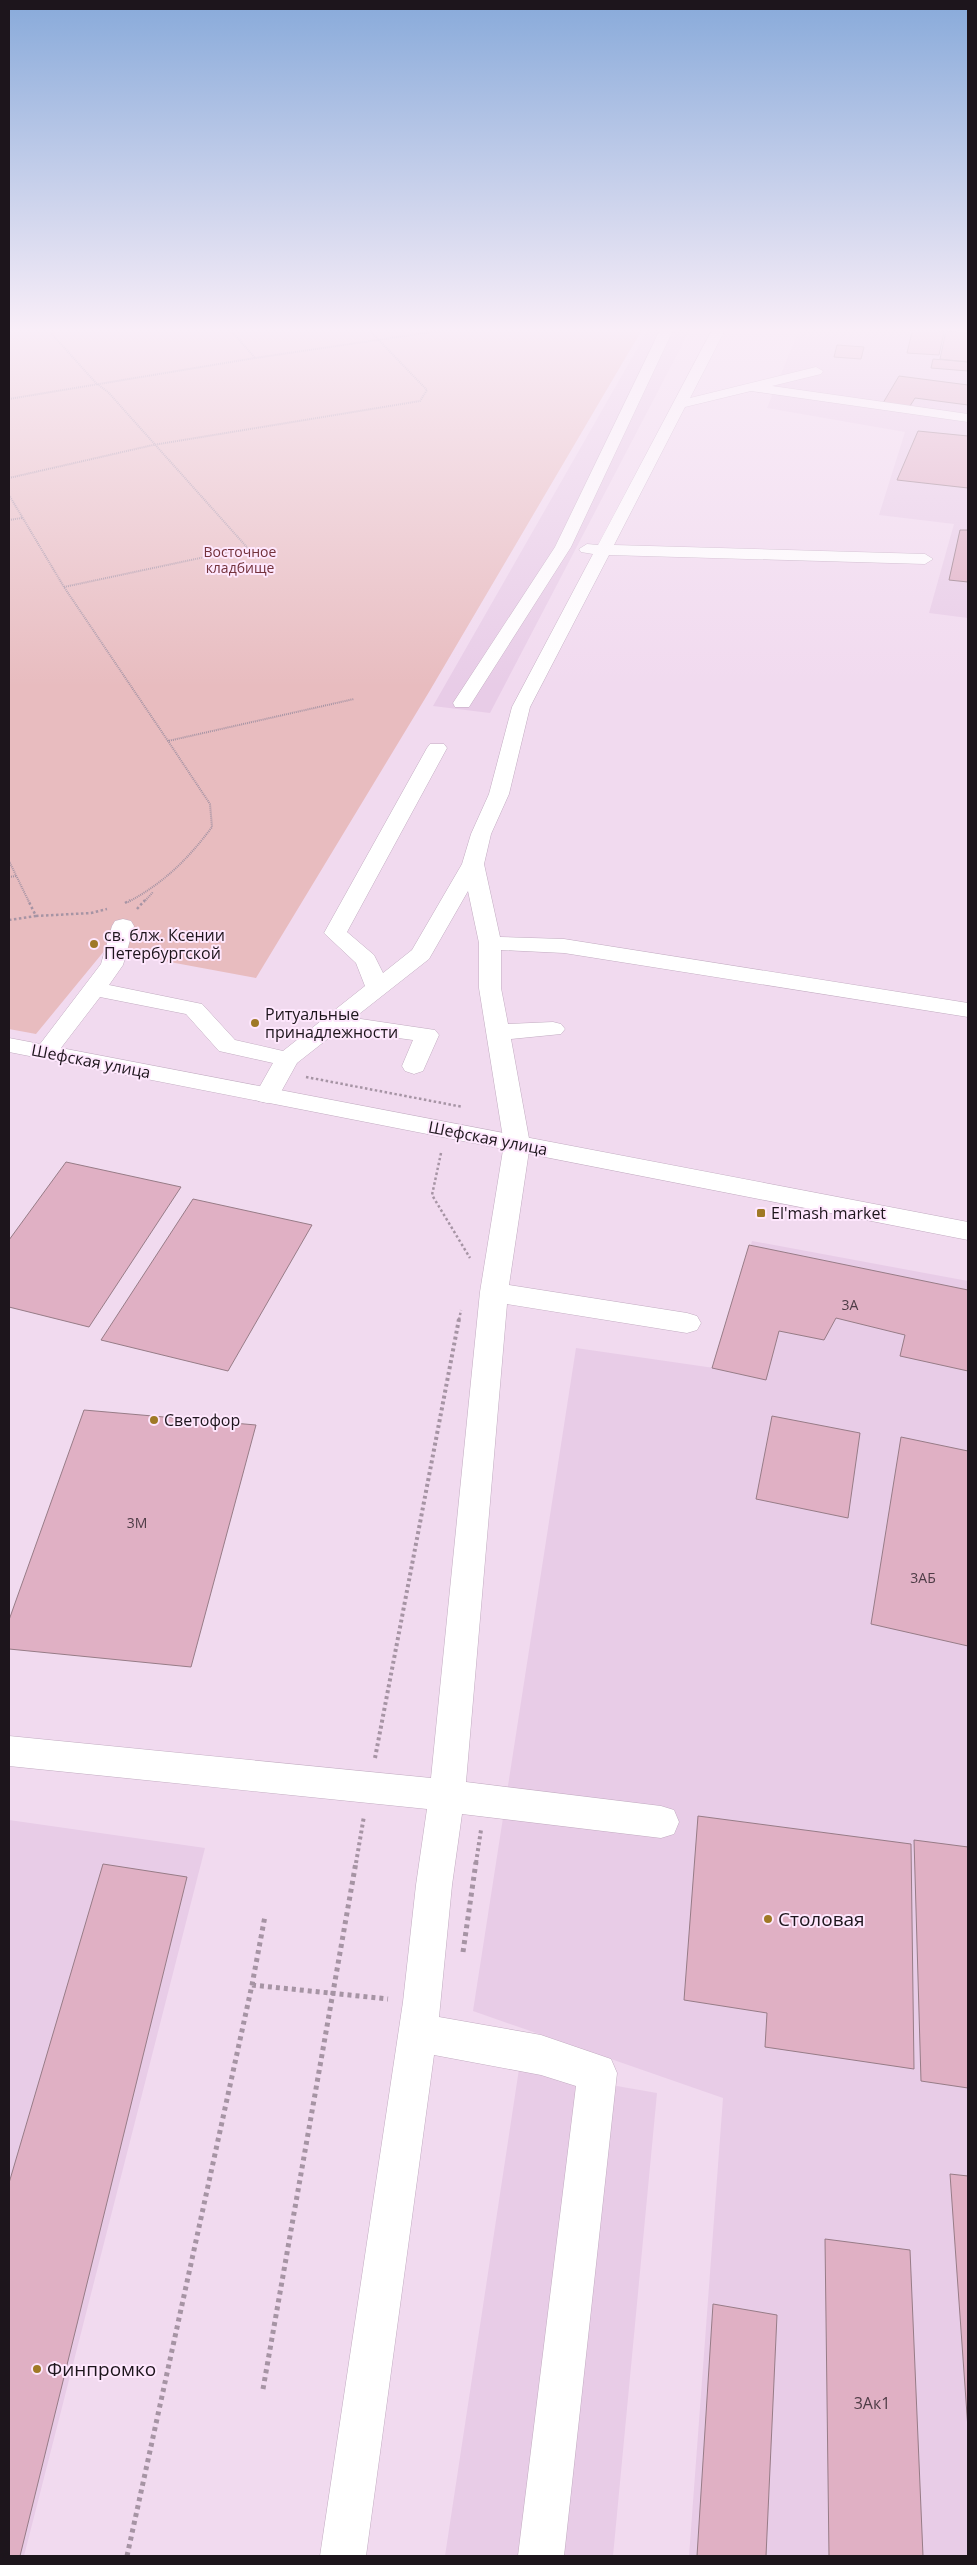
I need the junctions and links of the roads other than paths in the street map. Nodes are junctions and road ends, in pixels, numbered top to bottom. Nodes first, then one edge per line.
1 (611, 448) edge
2 (658, 448) edge
3 (563, 547) junction
4 (602, 551) junction
5 (925, 558) dead end
6 (462, 703) dead end
7 (436, 748) dead end
8 (473, 864) junction
9 (120, 912) road end
10 (490, 943) junction
11 (377, 988) junction
12 (94, 989) junction
13 (968, 1010) edge
14 (334, 1022) junction
15 (553, 1029) dead end
16 (498, 1032) junction
17 (9, 1045) edge
18 (46, 1052) junction
19 (284, 1066) junction
20 (414, 1066) dead end
21 (267, 1095) junction
22 (517, 1144) junction
23 (968, 1231) edge
24 (494, 1292) junction
25 (687, 1323) dead end
26 (9, 1751) edge
27 (447, 1796) junction
28 (661, 1822) dead end
29 (420, 2017) junction
30 (343, 2556) edge
31 (541, 2556) edge

1 - 3 street
2 - 4 street
3 - 4 street
3 - 6 street
4 - 5 street
4 - 8 street
7 - 11 street
8 - 10 street
8 - 11 street
9 - 12 street
10 - 13 street
10 - 16 street
11 - 14 street
12 - 18 street
12 - 19 street
14 - 19 street
14 - 20 street
15 - 16 street
16 - 22 street
17 - 18 street, Шефская улица
18 - 21 street, Шефская улица
19 - 21 street
21 - 22 street, Шефская улица
22 - 23 street, Шефская улица
22 - 24 street
24 - 25 street
24 - 27 street
26 - 27 street
27 - 28 street
27 - 29 street
29 - 30 street
29 - 31 street

